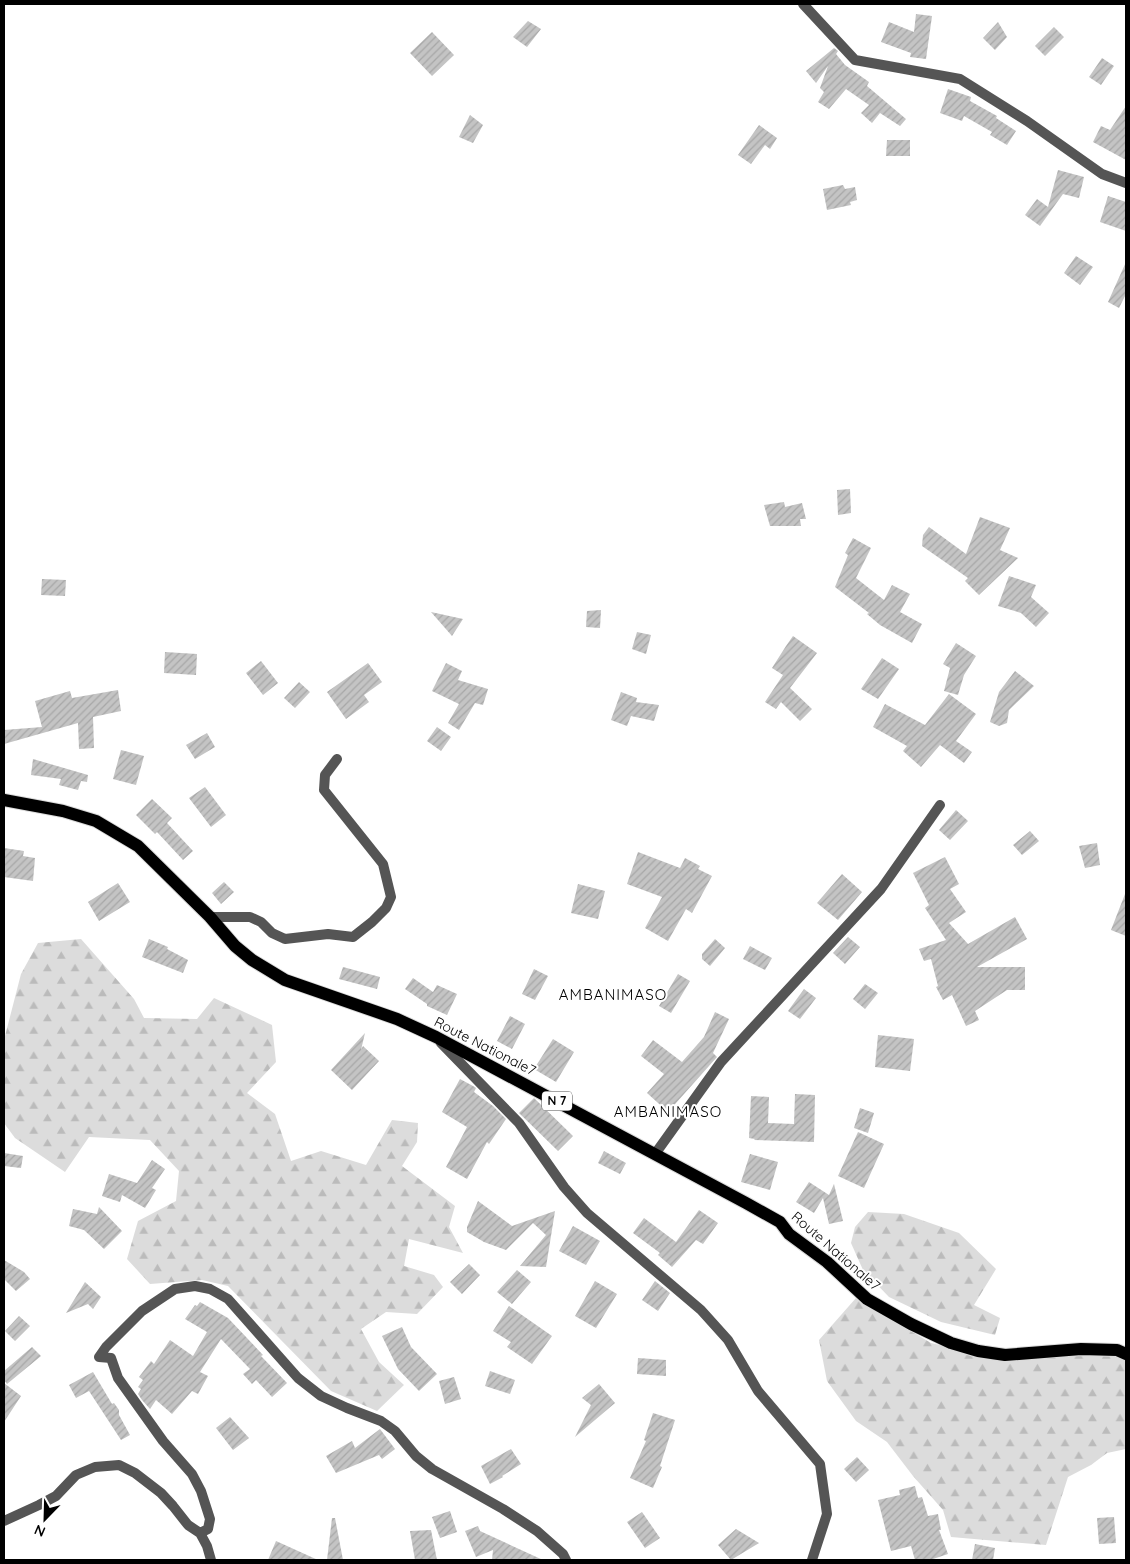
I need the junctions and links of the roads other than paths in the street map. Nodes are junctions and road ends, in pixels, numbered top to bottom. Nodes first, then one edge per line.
1 (803, 4) edge
2 (1126, 183) edge
3 (337, 759) dead end
4 (4, 800) edge
5 (940, 805) dead end
6 (210, 917) junction
7 (436, 1037) junction
8 (656, 1154) junction
9 (1126, 1354) edge
10 (4, 1521) edge
11 (200, 1533) junction
12 (211, 1560) edge
13 (566, 1560) edge
14 (812, 1560) edge

1 - 2 street
3 - 6 street
4 - 6 main road, Route Nationale7 / N 7
5 - 8 street
6 - 7 main road, Route Nationale7 / N 7
7 - 8 main road, Route Nationale7 / N 7
7 - 14 street
8 - 9 main road, Route Nationale7 / N 7
10 - 11 street
11 - 12 street
11 - 13 street

